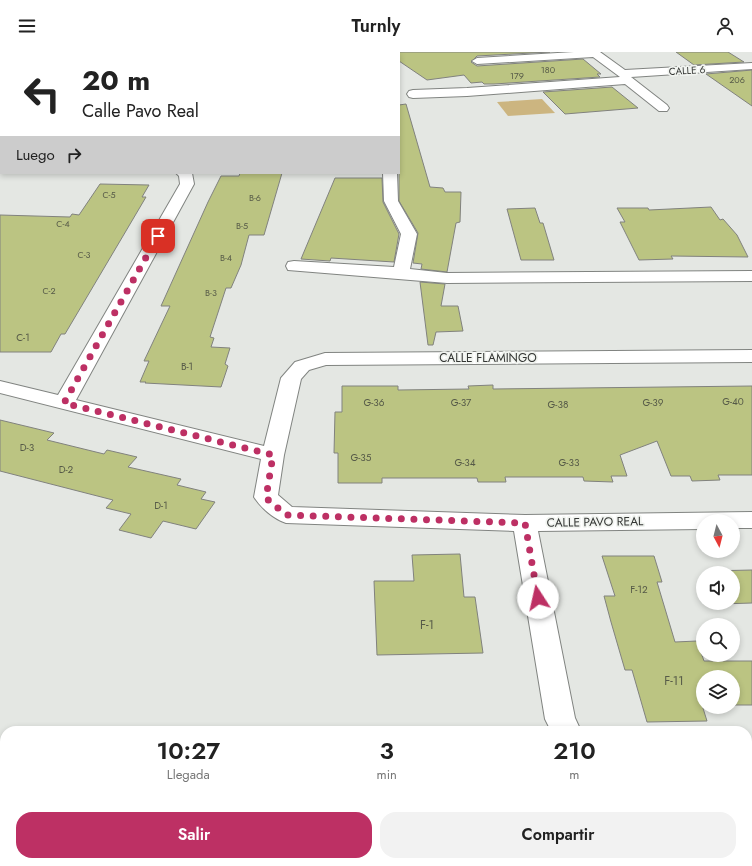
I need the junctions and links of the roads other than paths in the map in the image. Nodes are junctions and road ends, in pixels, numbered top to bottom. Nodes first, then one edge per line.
1 (594, 53) edge
2 (477, 61) dead end
3 (752, 66) edge
4 (625, 77) junction
5 (413, 94) dead end
6 (663, 108) dead end
7 (185, 174) edge
8 (390, 174) edge
9 (294, 266) dead end
10 (402, 273) junction
11 (752, 276) edge
12 (752, 356) edge
13 (0, 386) edge
14 (64, 403) junction
15 (275, 446) junction
16 (752, 520) edge
17 (525, 523) junction
18 (564, 726) edge

1 - 2 street
1 - 4 street
3 - 4 street, CALLE 6
4 - 5 street, CALLE 6
4 - 6 street
7 - 14 street
8 - 10 street
9 - 10 street
10 - 11 street
12 - 15 street, CALLE FLAMINGO
13 - 14 street
14 - 15 street
15 - 17 street, CALLE PAVO REAL
16 - 17 street, CALLE PAVO REAL
17 - 18 street

